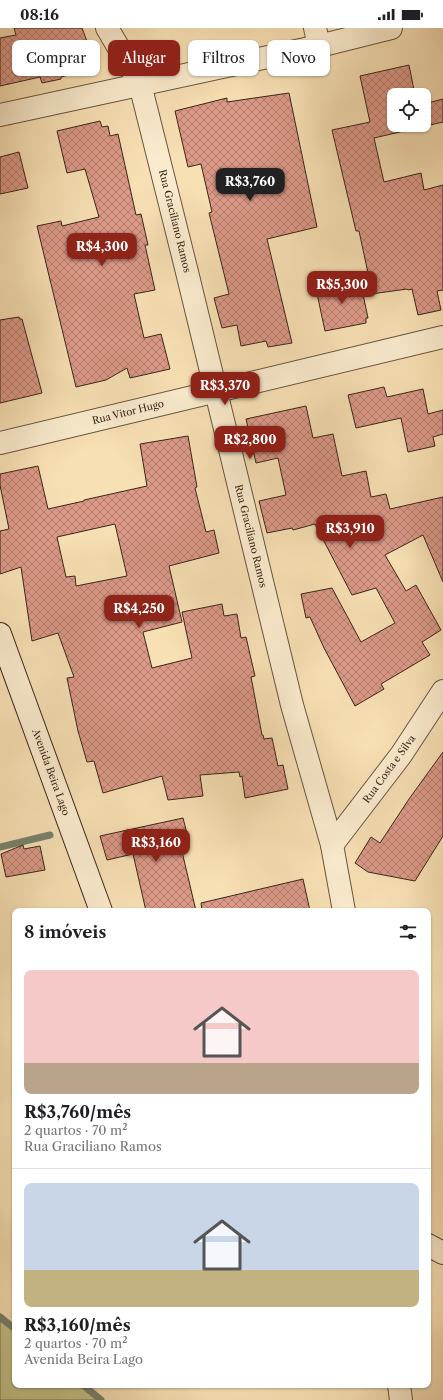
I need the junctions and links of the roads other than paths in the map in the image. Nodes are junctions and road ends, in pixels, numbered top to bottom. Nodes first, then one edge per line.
1 (107, 28) edge
2 (391, 28) edge
3 (317, 37) edge
4 (140, 84) junction
5 (0, 115) edge
6 (443, 337) edge
7 (216, 390) junction
8 (0, 443) edge
9 (0, 634) edge
10 (443, 691) edge
11 (332, 845) junction
12 (100, 908) edge
13 (343, 908) edge
14 (431, 1247) edge
15 (443, 1253) edge
16 (399, 1388) edge
17 (401, 1400) edge

1 - 4 street, Rua Graciliano Ramos
2 - 3 street
3 - 4 street
4 - 5 street
4 - 7 street, Rua Graciliano Ramos
6 - 7 street, Rua Vitor Hugo
7 - 8 street, Rua Vitor Hugo
7 - 11 street, Rua Graciliano Ramos
9 - 12 street, Avenida Beira Lago
10 - 11 street, Rua Costa e Silva
11 - 13 street, Rua Graciliano Ramos
14 - 15 street
16 - 17 street

